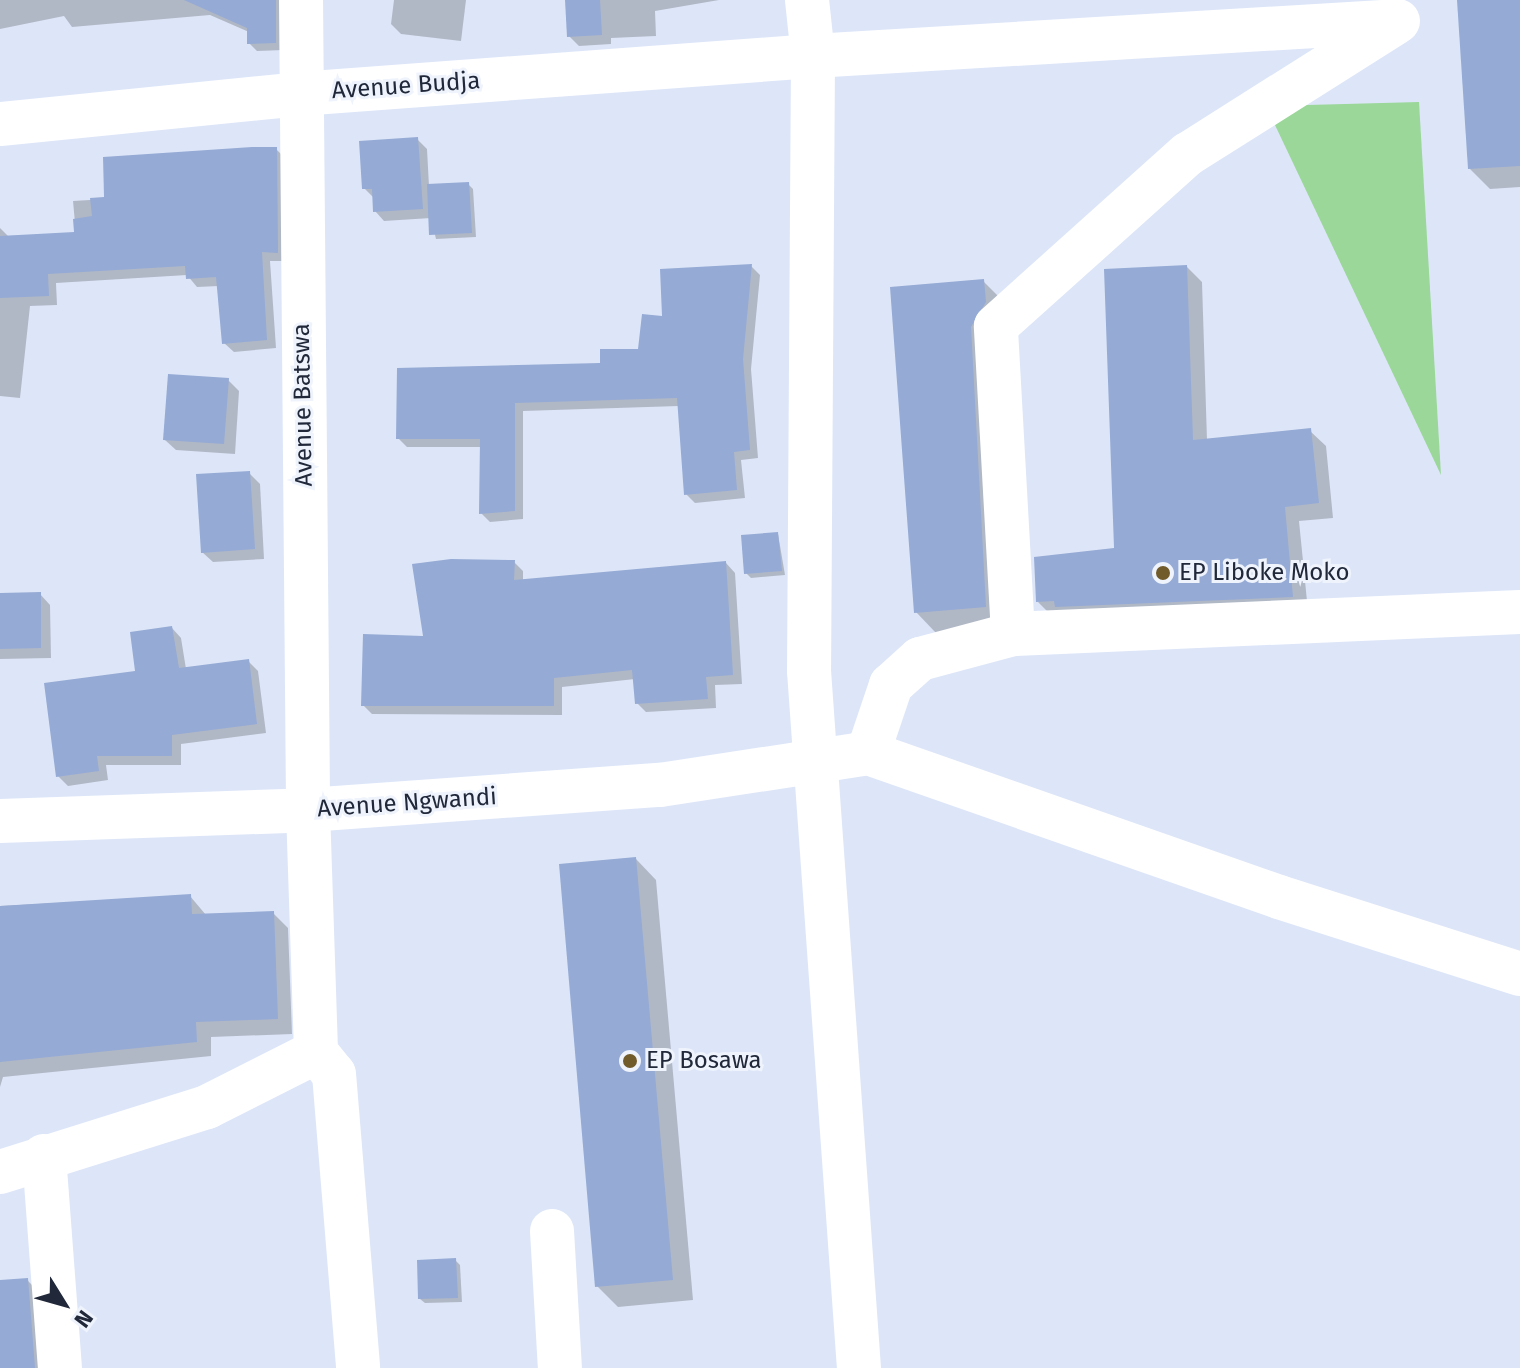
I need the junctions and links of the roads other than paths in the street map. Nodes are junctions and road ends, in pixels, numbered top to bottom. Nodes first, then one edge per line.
1 (301, 0) edge
2 (807, 0) edge
3 (813, 56) junction
4 (299, 94) junction
5 (0, 124) edge
6 (1520, 612) edge
7 (1013, 634) junction
8 (868, 753) junction
9 (813, 762) junction
10 (308, 810) junction
11 (0, 821) edge
12 (1520, 974) edge
13 (316, 1052) junction
14 (44, 1156) junction
15 (0, 1172) edge
16 (552, 1231) dead end
17 (60, 1368) edge
18 (358, 1368) edge
19 (560, 1368) edge
20 (859, 1368) edge

1 - 4 street, Avenue Batswa
2 - 3 street
3 - 4 street, Avenue Budja
3 - 7 street, Avenue Budja
3 - 9 street
4 - 5 street, Avenue Budja
4 - 10 street, Avenue Batswa
6 - 7 street
7 - 8 street
8 - 9 street, Avenue Ngwandi
8 - 12 street
9 - 10 street, Avenue Ngwandi
9 - 20 street
10 - 11 street, Avenue Ngwandi
10 - 13 street, Avenue Batswa
13 - 14 street
13 - 18 street
14 - 15 street
14 - 17 street
16 - 19 street

